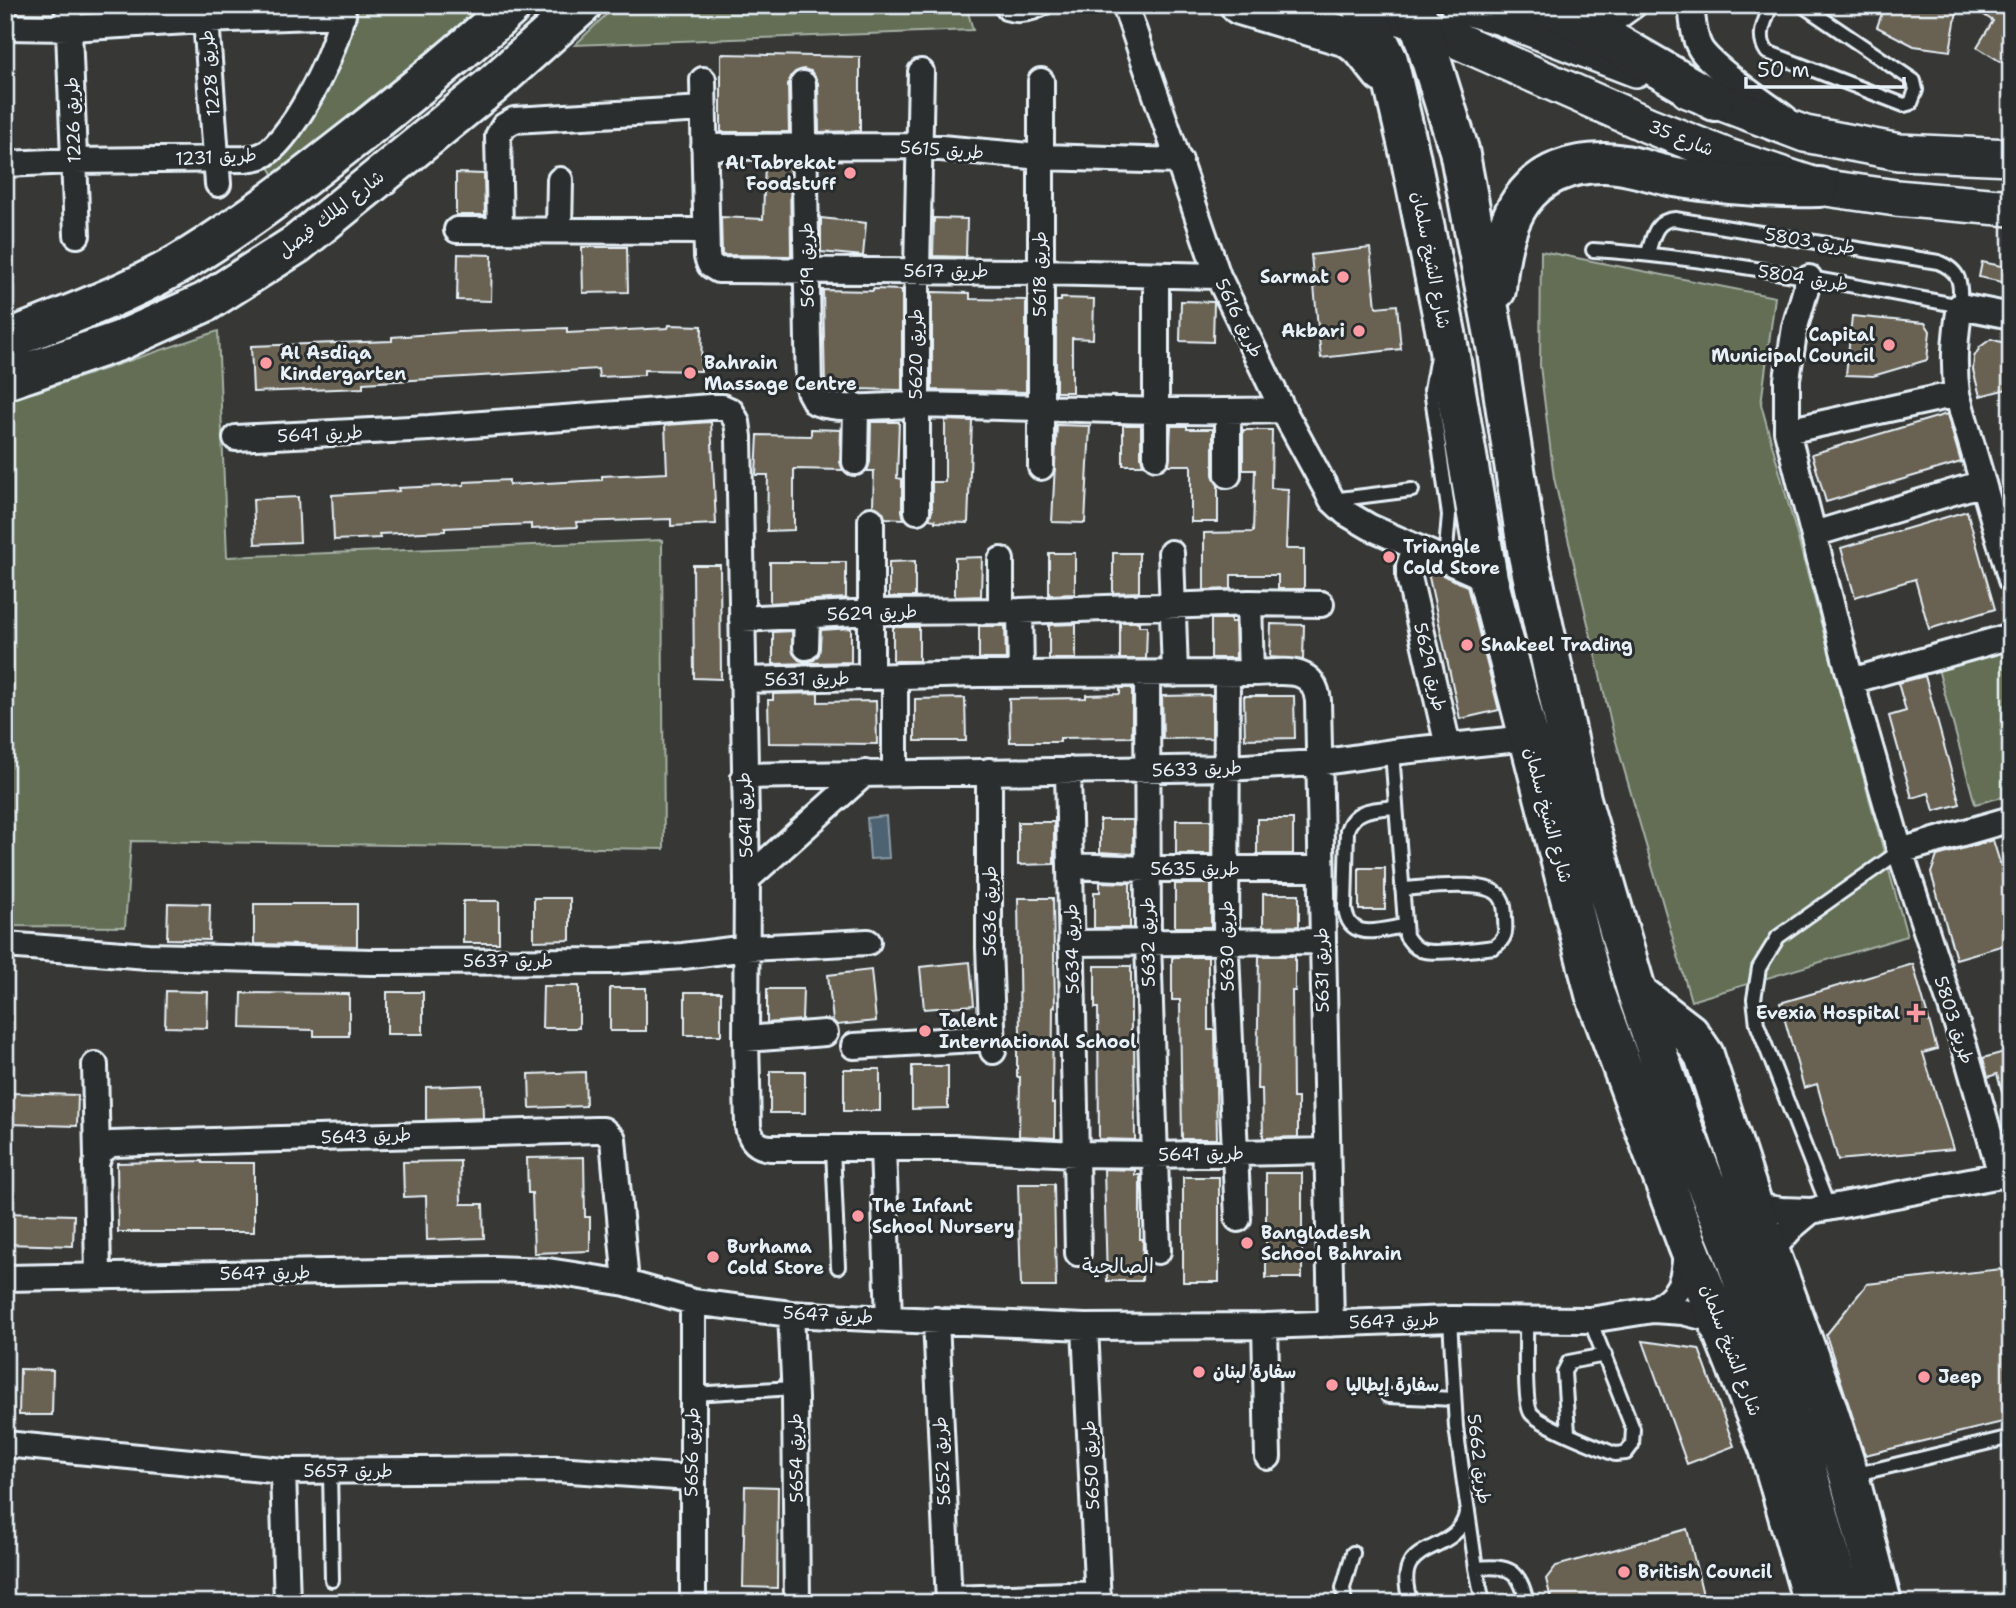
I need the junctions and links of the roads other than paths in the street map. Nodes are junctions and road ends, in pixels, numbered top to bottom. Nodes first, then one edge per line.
1 (513, 5) edge
2 (582, 5) edge
3 (999, 5) edge
4 (1050, 5) edge
5 (1125, 5) edge
6 (1240, 5) edge
7 (1361, 5) edge
8 (1369, 5) edge
9 (1458, 5) edge
10 (1549, 5) edge
11 (1634, 5) edge
12 (1691, 5) edge
13 (1771, 5) edge
14 (1802, 5) edge
15 (342, 10) edge
16 (205, 12) edge
17 (1411, 12) edge
18 (69, 17) edge
19 (5, 27) edge
20 (1597, 32) junction
21 (921, 72) dead end
22 (703, 80) dead end
23 (1041, 81) dead end
24 (803, 84) dead end
25 (1716, 101) junction
26 (1398, 103) junction
27 (704, 109) junction
28 (1805, 134) junction
29 (918, 146) junction
30 (704, 147) junction
31 (805, 148) junction
32 (1041, 157) junction
33 (2011, 157) edge
34 (216, 158) junction
35 (74, 161) junction
36 (1180, 161) junction
37 (5, 164) edge
38 (560, 180) dead end
39 (218, 184) dead end
40 (1819, 187) junction
41 (2011, 208) edge
42 (457, 230) dead end
43 (500, 230) junction
44 (559, 230) junction
45 (706, 231) junction
46 (77, 234) dead end
47 (1593, 250) dead end
48 (1648, 253) junction
49 (808, 270) junction
50 (917, 271) junction
51 (1039, 272) junction
52 (1156, 275) junction
53 (1218, 276) junction
54 (1809, 278) junction
55 (1960, 306) junction
56 (2011, 316) edge
57 (1446, 333) junction
58 (5, 341) edge
59 (1496, 351) junction
60 (5, 380) edge
61 (1957, 394) junction
62 (916, 405) junction
63 (856, 406) junction
64 (1040, 410) junction
65 (1156, 410) junction
66 (1283, 410) junction
67 (1228, 412) junction
68 (1787, 432) junction
69 (236, 438) dead end
70 (1156, 457) dead end
71 (855, 463) dead end
72 (1041, 467) dead end
73 (1228, 475) dead end
74 (1983, 483) junction
75 (1412, 490) dead end
76 (1332, 500) junction
77 (917, 511) dead end
78 (871, 520) dead end
79 (1814, 534) junction
80 (1415, 547) junction
81 (1171, 553) dead end
82 (1001, 560) dead end
83 (1445, 561) junction
84 (1488, 579) junction
85 (2011, 580) edge
86 (1249, 603) junction
87 (1321, 604) dead end
88 (1173, 607) junction
89 (1010, 611) junction
90 (871, 612) junction
91 (807, 615) junction
92 (742, 618) junction
93 (2011, 636) edge
94 (806, 646) dead end
95 (1239, 673) junction
96 (1021, 674) junction
97 (1147, 674) junction
98 (1175, 674) junction
99 (883, 677) junction
100 (743, 680) junction
101 (1851, 681) junction
102 (1528, 738) junction
103 (1448, 746) junction
104 (1392, 751) junction
105 (1318, 763) junction
106 (1227, 768) junction
107 (1068, 770) junction
108 (1147, 770) junction
109 (989, 771) junction
110 (895, 772) junction
111 (865, 773) junction
112 (744, 776) junction
113 (1396, 807) junction
114 (2011, 820) edge
115 (1900, 851) junction
116 (1070, 866) junction
117 (1147, 869) junction
118 (1226, 869) junction
119 (1320, 869) junction
120 (747, 879) junction
121 (1402, 889) junction
122 (1404, 926) junction
123 (1226, 941) junction
124 (1322, 941) junction
125 (868, 942) dead end
126 (1148, 942) junction
127 (1071, 943) junction
128 (5, 945) edge
129 (747, 948) junction
130 (1637, 993) junction
131 (825, 1033) dead end
132 (746, 1039) junction
133 (854, 1046) dead end
134 (95, 1065) dead end
135 (833, 1148) junction
136 (883, 1148) junction
137 (1326, 1151) junction
138 (1076, 1154) junction
139 (1237, 1154) junction
140 (1155, 1155) junction
141 (97, 1157) junction
142 (2006, 1174) edge
143 (1753, 1206) junction
144 (1820, 1210) junction
145 (1238, 1219) dead end
146 (1687, 1243) junction
147 (1158, 1251) dead end
148 (1770, 1252) junction
149 (1077, 1253) dead end
150 (838, 1267) dead end
151 (98, 1276) junction
152 (5, 1278) edge
153 (626, 1283) junction
154 (693, 1302) junction
155 (1653, 1310) junction
156 (791, 1314) junction
157 (889, 1319) junction
158 (1450, 1319) junction
159 (1526, 1319) junction
160 (936, 1320) junction
161 (1590, 1320) junction
162 (1718, 1321) junction
163 (1331, 1324) junction
164 (1265, 1326) junction
165 (1085, 1327) junction
166 (1605, 1355) junction
167 (794, 1388) junction
168 (693, 1394) junction
169 (1388, 1396) dead end
170 (1454, 1399) junction
171 (1568, 1433) junction
172 (2011, 1437) edge
173 (5, 1444) edge
174 (1268, 1457) dead end
175 (283, 1471) junction
176 (330, 1471) junction
177 (1849, 1476) junction
178 (691, 1478) junction
179 (1467, 1510) junction
180 (1353, 1553) dead end
181 (1476, 1568) junction
182 (332, 1580) dead end
183 (1098, 1599) edge
184 (949, 1601) edge
185 (287, 1603) edge
186 (693, 1603) edge
187 (797, 1603) edge
188 (1345, 1603) edge
189 (1411, 1603) edge
190 (1483, 1603) edge
191 (1527, 1603) edge
192 (1812, 1603) edge
193 (1843, 1603) edge
194 (1882, 1603) edge

1 - 58 main road
2 - 60 main road, شارع الملك فيصل
3 - 4 lane
5 - 36 street, طريق 5616
6 - 26 main road
7 - 26 main road, شارع الشيخ سلمان
8 - 17 main road, شارع 35
9 - 25 main road
10 - 20 main road
11 - 20 street
12 - 28 street
13 - 14 lane
15 - 16 street
15 - 34 street, طريق 1231
16 - 18 street
16 - 34 street, طريق 1228
17 - 40 main road, شارع 35
17 - 59 main road, شارع الشيخ سلمان
18 - 19 street
18 - 35 street, طريق 1226
20 - 25 main road
21 - 29 street, طريق 5620
22 - 27 street, طريق 5617
23 - 32 street, طريق 5618
24 - 31 street, طريق 5619
25 - 28 main road
26 - 57 main road, شارع الشيخ سلمان
27 - 30 street, طريق 5617
27 - 43 street
28 - 33 main road
29 - 31 street, طريق 5615
29 - 32 street, طريق 5615
29 - 50 street, طريق 5620
30 - 31 street, طريق 5615
30 - 45 street, طريق 5617
31 - 49 street, طريق 5619
32 - 36 street, طريق 5615
32 - 51 street, طريق 5618
34 - 35 street, طريق 1231
34 - 39 street, طريق 1228
35 - 37 street, طريق 1231
35 - 46 street, طريق 1226
36 - 53 street, طريق 5616
38 - 44 street
40 - 41 main road, شارع 35
40 - 59 main road
42 - 43 street
43 - 44 street
44 - 45 street
45 - 49 street, طريق 5617
47 - 48 lane, طريق 5804
48 - 54 lane, طريق 5804
48 - 55 lane, طريق 5803
49 - 50 street, طريق 5617
49 - 63 street, طريق 5619
50 - 51 street, طريق 5617
50 - 62 street, طريق 5620
51 - 52 street, طريق 5617
51 - 64 street, طريق 5618
52 - 53 street, طريق 5617
52 - 65 street
53 - 66 street, طريق 5616
54 - 55 lane, طريق 5804
54 - 68 street, طريق 5803
55 - 56 street, طريق 5804
55 - 61 street
57 - 83 lane
57 - 84 main road, شارع الشيخ سلمان
59 - 130 main road, شارع الشيخ سلمان
61 - 68 street
61 - 74 street
62 - 63 street, طريق 5619
62 - 64 street, طريق 5619
62 - 77 street, طريق 5620
63 - 71 street
64 - 65 street, طريق 5619
64 - 72 street, طريق 5618
65 - 67 street, طريق 5619
65 - 70 street
66 - 67 street, طريق 5619
66 - 76 street, طريق 5616
67 - 73 street
68 - 79 street, طريق 5803
69 - 92 street, طريق 5641
74 - 79 street
74 - 85 street
75 - 76 lane
76 - 80 street, طريق 5616
78 - 90 street, طريق 5631
79 - 101 street, طريق 5803
80 - 83 street, طريق 5616
80 - 103 street, طريق 5629
81 - 88 street
82 - 89 street
83 - 84 street, طريق 5616
84 - 102 main road, شارع الشيخ سلمان
86 - 87 street, طريق 5629
86 - 88 street, طريق 5629
86 - 95 street
88 - 89 street, طريق 5629
88 - 98 street
89 - 90 street, طريق 5629
89 - 96 street
90 - 91 street, طريق 5629
90 - 99 street, طريق 5631
91 - 92 street, طريق 5629
91 - 94 street
92 - 100 street, طريق 5641
93 - 101 street
95 - 98 street, طريق 5631
95 - 105 street, طريق 5631
95 - 106 street, طريق 5630
96 - 97 street, طريق 5631
96 - 99 street, طريق 5631
97 - 98 street, طريق 5631
97 - 108 street, طريق 5632
99 - 100 street, طريق 5631
99 - 110 street
100 - 112 street, طريق 5641
101 - 115 street, طريق 5803
102 - 103 street, طريق 5633
102 - 146 main road, شارع الشيخ سلمان
103 - 104 street, طريق 5633
104 - 105 street, طريق 5633
104 - 113 lane
105 - 106 street, طريق 5633
105 - 119 street, طريق 5631
106 - 108 street, طريق 5633
106 - 118 street, طريق 5630
107 - 108 street, طريق 5633
107 - 109 street, طريق 5633
107 - 116 street, طريق 5634
108 - 117 street, طريق 5632
109 - 110 street, طريق 5633
109 - 133 street, طريق 5636
110 - 111 street, طريق 5633
111 - 112 street, طريق 5633
111 - 120 street
112 - 120 street, طريق 5641
113 - 121 lane
113 - 122 lane
114 - 115 street
115 - 142 street, طريق 5803
115 - 144 lane
116 - 117 street, طريق 5635
116 - 127 street, طريق 5634
117 - 118 street, طريق 5635
117 - 126 street, طريق 5632
118 - 119 street, طريق 5635
118 - 123 street, طريق 5630
119 - 124 street, طريق 5631
120 - 129 street, طريق 5641
121 - 122 lane
121 - 122 lane
123 - 124 street
123 - 126 street
123 - 139 street, طريق 5630
124 - 137 street, طريق 5631
125 - 129 street, طريق 5637
126 - 127 street
126 - 140 street, طريق 5632
127 - 138 street, طريق 5634
128 - 129 street, طريق 5637
129 - 132 street, طريق 5641
130 - 143 main road
130 - 193 main road, شارع الشيخ سلمان
131 - 132 street
132 - 135 street, طريق 5641
134 - 141 street
135 - 136 street, طريق 5641
135 - 150 lane
136 - 138 street, طريق 5641
136 - 157 street
137 - 139 street, طريق 5641
137 - 163 street, طريق 5631
138 - 140 street, طريق 5641
138 - 149 street, طريق 5634
139 - 140 street, طريق 5641
139 - 145 street, طريق 5630
140 - 147 street, طريق 5632
141 - 151 street
141 - 153 street, طريق 5643
142 - 144 street, طريق 5803
143 - 144 street, طريق 5803
143 - 148 main road
144 - 148 street
146 - 155 street
146 - 162 main road, شارع الشيخ سلمان
148 - 177 main road
151 - 152 street, طريق 5647
151 - 153 street, طريق 5647
153 - 154 street, طريق 5647
154 - 156 street, طريق 5647
154 - 168 street, طريق 5656
155 - 161 street, طريق 5647
155 - 162 street, طريق 5647
156 - 157 street, طريق 5647
156 - 167 street, طريق 5654
157 - 160 street, طريق 5647
158 - 159 street, طريق 5647
158 - 163 street, طريق 5647
158 - 170 lane, طريق 5662
159 - 161 street, طريق 5647
159 - 171 lane
160 - 165 street, طريق 5647
160 - 184 street, طريق 5652
161 - 166 lane
162 - 192 main road, شارع الشيخ سلمان
163 - 164 street, طريق 5647
164 - 165 street, طريق 5647
164 - 174 street
165 - 183 street, طريق 5650
166 - 171 lane
166 - 171 lane
167 - 168 lane
167 - 187 street, طريق 5654
168 - 178 street, طريق 5656
169 - 170 lane
170 - 179 lane, طريق 5662
172 - 177 lane
173 - 175 street, طريق 5657
175 - 176 street, طريق 5657
175 - 185 street
176 - 178 street, طريق 5657
176 - 182 lane
177 - 194 main road
178 - 186 street, طريق 5656
179 - 181 lane, طريق 5662
179 - 189 lane
180 - 188 lane
181 - 190 lane, طريق 5662
181 - 191 lane
183 - 184 street

